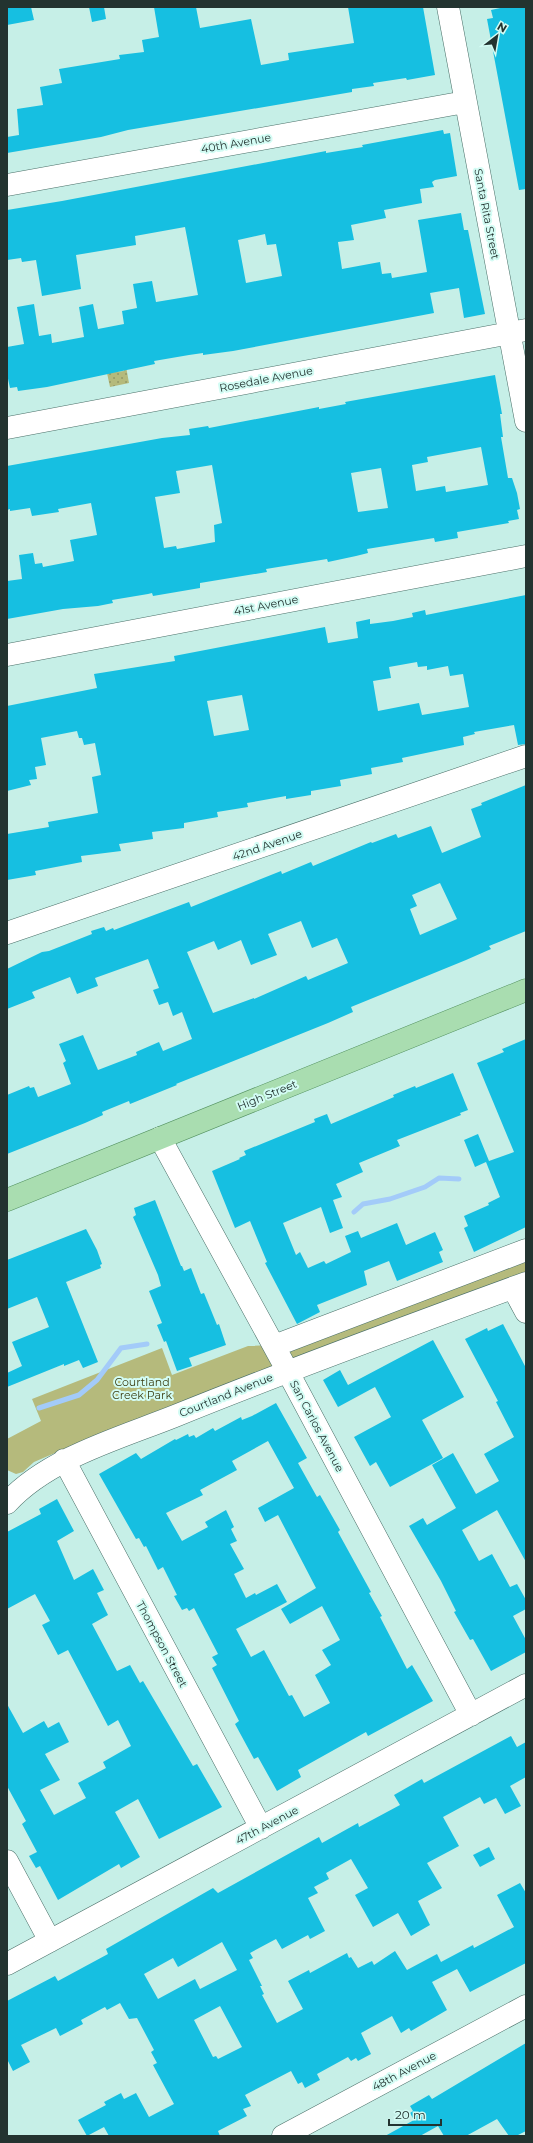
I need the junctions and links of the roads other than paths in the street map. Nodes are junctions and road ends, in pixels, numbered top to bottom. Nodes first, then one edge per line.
1 (448, 7) edge
2 (465, 102) junction
3 (7, 185) edge
4 (518, 332) edge
5 (526, 421) edge
6 (7, 428) edge
7 (526, 556) edge
8 (7, 655) edge
9 (526, 756) edge
10 (7, 933) edge
11 (526, 990) edge
12 (160, 1138) junction
13 (7, 1200) edge
14 (526, 1250) edge
15 (520, 1286) edge
16 (526, 1312) edge
17 (274, 1346) junction
18 (287, 1371) junction
19 (64, 1460) junction
20 (10, 1492) edge
21 (526, 1685) edge
22 (471, 1715) junction
23 (261, 1828) junction
24 (7, 1861) edge
25 (50, 1941) junction
26 (7, 1964) edge
27 (526, 2006) edge
28 (283, 2136) edge

1 - 2 street, Santa Rita Street
2 - 3 street, 40th Avenue
2 - 4 street, Santa Rita Street
4 - 5 street, Santa Rita Street
4 - 6 street, Rosedale Avenue
7 - 8 street, 41st Avenue
9 - 10 street, 42nd Avenue
11 - 12 main road, High Street
12 - 13 main road, High Street
12 - 17 street, San Carlos Avenue
14 - 17 street
15 - 16 street
15 - 18 street, Courtland Avenue
17 - 18 street, San Carlos Avenue
18 - 19 street, Courtland Avenue
18 - 22 street, San Carlos Avenue
19 - 20 street, Courtland Avenue
19 - 23 street, Thompson Street
21 - 22 street, 47th Avenue
22 - 23 street, 47th Avenue
23 - 25 street, 47th Avenue
24 - 25 street
25 - 26 street, 47th Avenue
27 - 28 street, 48th Avenue

